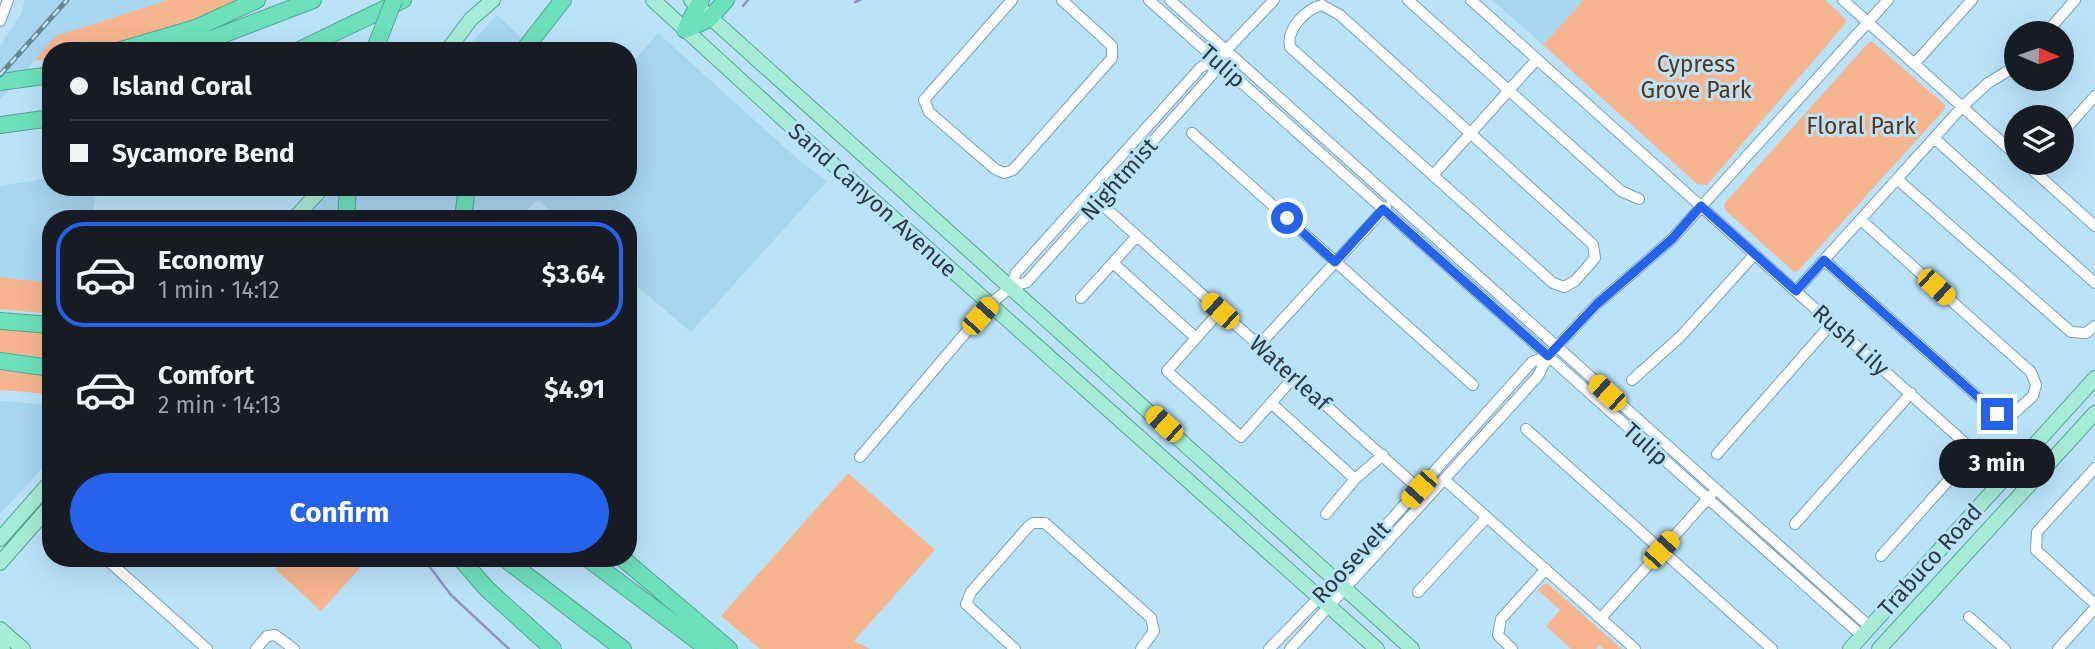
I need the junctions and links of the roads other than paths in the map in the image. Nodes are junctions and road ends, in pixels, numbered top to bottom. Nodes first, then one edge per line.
1 (8, 0) edge
2 (257, 0) edge
3 (313, 0) edge
4 (394, 0) edge
5 (403, 0) edge
6 (493, 0) edge
7 (563, 0) edge
8 (653, 0) edge
9 (726, 0) edge
10 (1012, 0) edge
11 (1062, 0) edge
12 (1149, 0) edge
13 (1170, 0) edge
14 (1274, 0) edge
15 (1408, 0) edge
16 (1472, 0) edge
17 (1843, 0) edge
18 (1888, 0) edge
19 (1972, 0) edge
20 (2075, 0) edge
21 (696, 2) edge
22 (709, 19) junction
23 (0, 21) edge
24 (2057, 21) edge
25 (1868, 22) junction
26 (685, 30) junction
27 (149, 42) edge
28 (198, 42) edge
29 (316, 42) edge
30 (378, 42) edge
31 (454, 42) edge
32 (530, 42) edge
33 (1227, 50) junction
34 (1537, 59) junction
35 (1217, 60) junction
36 (1914, 64) junction
37 (2004, 73) edge
38 (42, 76) edge
39 (0, 82) edge
40 (1509, 90) junction
41 (2095, 96) edge
42 (1962, 107) junction
43 (42, 119) edge
44 (2074, 120) edge
45 (0, 125) edge
46 (1192, 132) dead end
47 (1471, 133) junction
48 (1934, 138) junction
49 (2004, 144) edge
50 (1434, 174) junction
51 (2042, 175) edge
52 (1897, 179) junction
53 (315, 196) edge
54 (1639, 199) dead end
55 (1394, 201) junction
56 (1099, 202) junction
57 (1701, 206) junction
58 (1383, 209) junction
59 (302, 210) edge
60 (2093, 219) edge
61 (1861, 220) junction
62 (1137, 236) junction
63 (1755, 254) junction
64 (1824, 260) junction
65 (1335, 262) junction
66 (1113, 263) junction
67 (2095, 283) edge
68 (1012, 287) junction
69 (1796, 291) junction
70 (1081, 298) dead end
71 (990, 304) junction
72 (1220, 311) junction
73 (0, 321) edge
74 (1832, 323) junction
75 (42, 324) edge
76 (2095, 326) edge
77 (1196, 338) junction
78 (1259, 345) junction
79 (1556, 347) junction
80 (1548, 356) junction
81 (0, 361) edge
82 (42, 367) edge
83 (1294, 377) junction
84 (2095, 379) edge
85 (1632, 380) dead end
86 (1473, 385) dead end
87 (1911, 393) junction
88 (1271, 403) junction
89 (2095, 413) edge
90 (1526, 429) dead end
91 (1717, 454) dead end
92 (1383, 456) junction
93 (860, 457) dead end
94 (2095, 468) edge
95 (1354, 479) junction
96 (1445, 480) junction
97 (1419, 489) junction
98 (1716, 489) junction
99 (42, 491) edge
100 (1707, 498) junction
101 (1326, 514) dead end
102 (42, 515) edge
103 (1487, 517) junction
104 (1795, 524) dead end
105 (0, 539) edge
106 (1661, 550) junction
107 (1881, 556) dead end
108 (0, 563) edge
109 (115, 567) edge
110 (468, 567) edge
111 (515, 567) edge
112 (599, 567) edge
113 (633, 567) edge
114 (1546, 569) junction
115 (1341, 584) junction
116 (1418, 592) dead end
117 (1323, 603) junction
118 (2095, 606) edge
119 (1969, 617) dead end
120 (1601, 618) junction
121 (0, 629) edge
122 (1865, 637) edge
123 (23, 649) edge
124 (206, 649) edge
125 (256, 649) edge
126 (294, 649) edge
127 (553, 649) edge
128 (623, 649) edge
129 (708, 649) edge
130 (729, 649) edge
131 (1015, 649) edge
132 (1141, 649) edge
133 (1269, 649) edge
134 (1290, 649) edge
135 (1377, 649) edge
136 (1412, 649) edge
137 (1512, 649) edge
138 (1635, 649) edge
139 (1772, 649) edge
140 (1850, 649) edge
141 (1879, 649) edge
142 (2005, 649) edge
143 (2058, 649) edge

1 - 23 street
2 - 27 highway
3 - 28 highway
4 - 30 highway, bridge
5 - 29 highway
6 - 31 main road
7 - 32 highway
8 - 26 main road, Sand Canyon Avenue
9 - 22 highway
10 - 11 street
12 - 35 street, Tulip
13 - 33 street, Tulip
14 - 33 street, Nightmist
15 - 40 street
16 - 34 street, Rush Lily
17 - 25 street
18 - 25 street, Roosevelt
19 - 36 street
20 - 24 street
21 - 22 main road, Sand Canyon Avenue
21 - 26 highway
22 - 26 highway
22 - 68 main road, Sand Canyon Avenue
25 - 36 street
25 - 57 street, Roosevelt
26 - 71 main road, Sand Canyon Avenue
33 - 35 street, Nightmist
33 - 55 street, Tulip
34 - 40 street
34 - 57 street, Rush Lily
35 - 56 street, Nightmist
35 - 58 street, Tulip
35 - 68 street, Nightmist
36 - 42 street
37 - 42 street
38 - 39 highway
40 - 47 street
40 - 54 street
41 - 44 street
42 - 48 street
42 - 49 street
43 - 45 highway
46 - 65 street
47 - 50 street
47 - 50 street
47 - 50 street
48 - 52 street
48 - 67 street
51 - 60 street
52 - 61 street
52 - 76 street
53 - 59 main road
55 - 58 street
55 - 79 street, Tulip
56 - 62 street, Waterleaf
56 - 68 street, Nightmist
57 - 63 street, Rush Lily
57 - 79 street, Roosevelt
58 - 65 street
58 - 80 street, Tulip
61 - 64 street
61 - 64 street
62 - 66 street
62 - 72 street, Waterleaf
63 - 69 street, Rush Lily
63 - 85 street
64 - 69 street
65 - 78 street
65 - 86 street
66 - 70 street
66 - 77 street
68 - 71 street, Nightmist
68 - 115 main road, Sand Canyon Avenue
69 - 74 street, Rush Lily
71 - 93 street, Nightmist
71 - 117 main road, Sand Canyon Avenue
72 - 77 street
72 - 78 street, Waterleaf
73 - 75 highway
74 - 87 street, Rush Lily
74 - 91 street
77 - 88 street
78 - 83 street, Waterleaf
79 - 80 street, Roosevelt
79 - 98 street, Tulip
80 - 96 street, Roosevelt
80 - 97 street, Roosevelt
80 - 100 street, Tulip
81 - 82 highway
83 - 88 street
83 - 92 street, Waterleaf
84 - 122 main road, Trabuco Road
87 - 104 street
87 - 107 street, Rush Lily
88 - 95 street
89 - 141 main road, Trabuco Road
90 - 106 street
92 - 95 street
92 - 97 street, Waterleaf
94 - 118 street
95 - 101 street
96 - 103 street
96 - 115 street, Roosevelt
97 - 115 street, Roosevelt
98 - 100 street
98 - 122 street, Tulip
99 - 105 main road
100 - 106 street
100 - 122 street, Tulip
102 - 108 main road
103 - 114 street
103 - 116 street
106 - 120 street
106 - 139 street
109 - 124 street
110 - 127 highway
111 - 128 highway
112 - 129 highway
113 - 130 highway
114 - 120 street
114 - 137 street
115 - 117 street, Roosevelt
115 - 136 main road, Sand Canyon Avenue
117 - 133 street, Roosevelt
117 - 134 street, Roosevelt
117 - 135 main road, Sand Canyon Avenue
118 - 143 street
119 - 142 street
120 - 138 street
121 - 123 main road
122 - 140 main road, Trabuco Road
125 - 126 street
131 - 132 street

